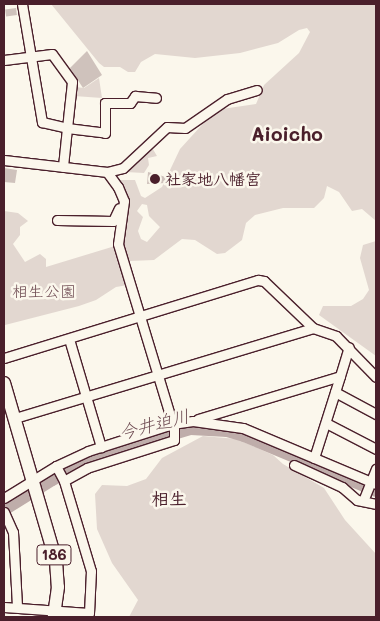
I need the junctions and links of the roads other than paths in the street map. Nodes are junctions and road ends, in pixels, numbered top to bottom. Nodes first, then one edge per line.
1 (22, 4) edge
2 (30, 56) junction
3 (4, 60) edge
4 (257, 90) dead end
5 (156, 98) dead end
6 (66, 128) junction
7 (4, 160) edge
8 (63, 168) junction
9 (107, 172) junction
10 (118, 187) junction
11 (57, 220) dead end
12 (141, 316) junction
13 (313, 328) junction
14 (69, 339) junction
15 (348, 347) junction
16 (4, 358) edge
17 (157, 374) junction
18 (340, 376) junction
19 (376, 377) edge
20 (5, 390) edge
21 (336, 392) junction
22 (86, 396) junction
23 (376, 414) edge
24 (15, 418) junction
25 (193, 421) junction
26 (326, 423) junction
27 (173, 426) junction
28 (101, 447) junction
29 (376, 449) edge
30 (314, 458) junction
31 (294, 465) dead end
32 (57, 468) junction
33 (376, 468) edge
34 (64, 480) junction
35 (371, 483) edge
36 (35, 485) junction
37 (4, 498) edge
38 (364, 500) junction
39 (376, 504) edge
40 (5, 516) edge
41 (4, 607) edge
42 (17, 607) junction
43 (4, 612) edge
44 (55, 615) edge

1 - 2 street
2 - 3 street
2 - 6 street
2 - 6 street
4 - 9 street
5 - 6 street
6 - 8 street
7 - 8 street
8 - 9 street
9 - 10 street
10 - 11 street
10 - 12 street
12 - 13 street
12 - 14 street
12 - 17 street
13 - 15 street
13 - 17 street
14 - 16 street
14 - 22 street
15 - 18 street
15 - 19 street
17 - 22 street
17 - 27 street
18 - 21 street
18 - 25 street
20 - 24 highway, 186
21 - 23 street
21 - 26 street
22 - 24 street
22 - 28 street
24 - 36 highway, 186
25 - 27 street
25 - 30 street
26 - 29 street
26 - 30 street
27 - 28 street
27 - 34 street
28 - 32 street
30 - 35 street
31 - 38 street
32 - 34 street
32 - 36 street
33 - 35 street
34 - 44 street
35 - 38 street
36 - 37 street
36 - 44 highway, 186
38 - 39 street
40 - 42 street
41 - 42 street
41 - 43 street
42 - 44 street

